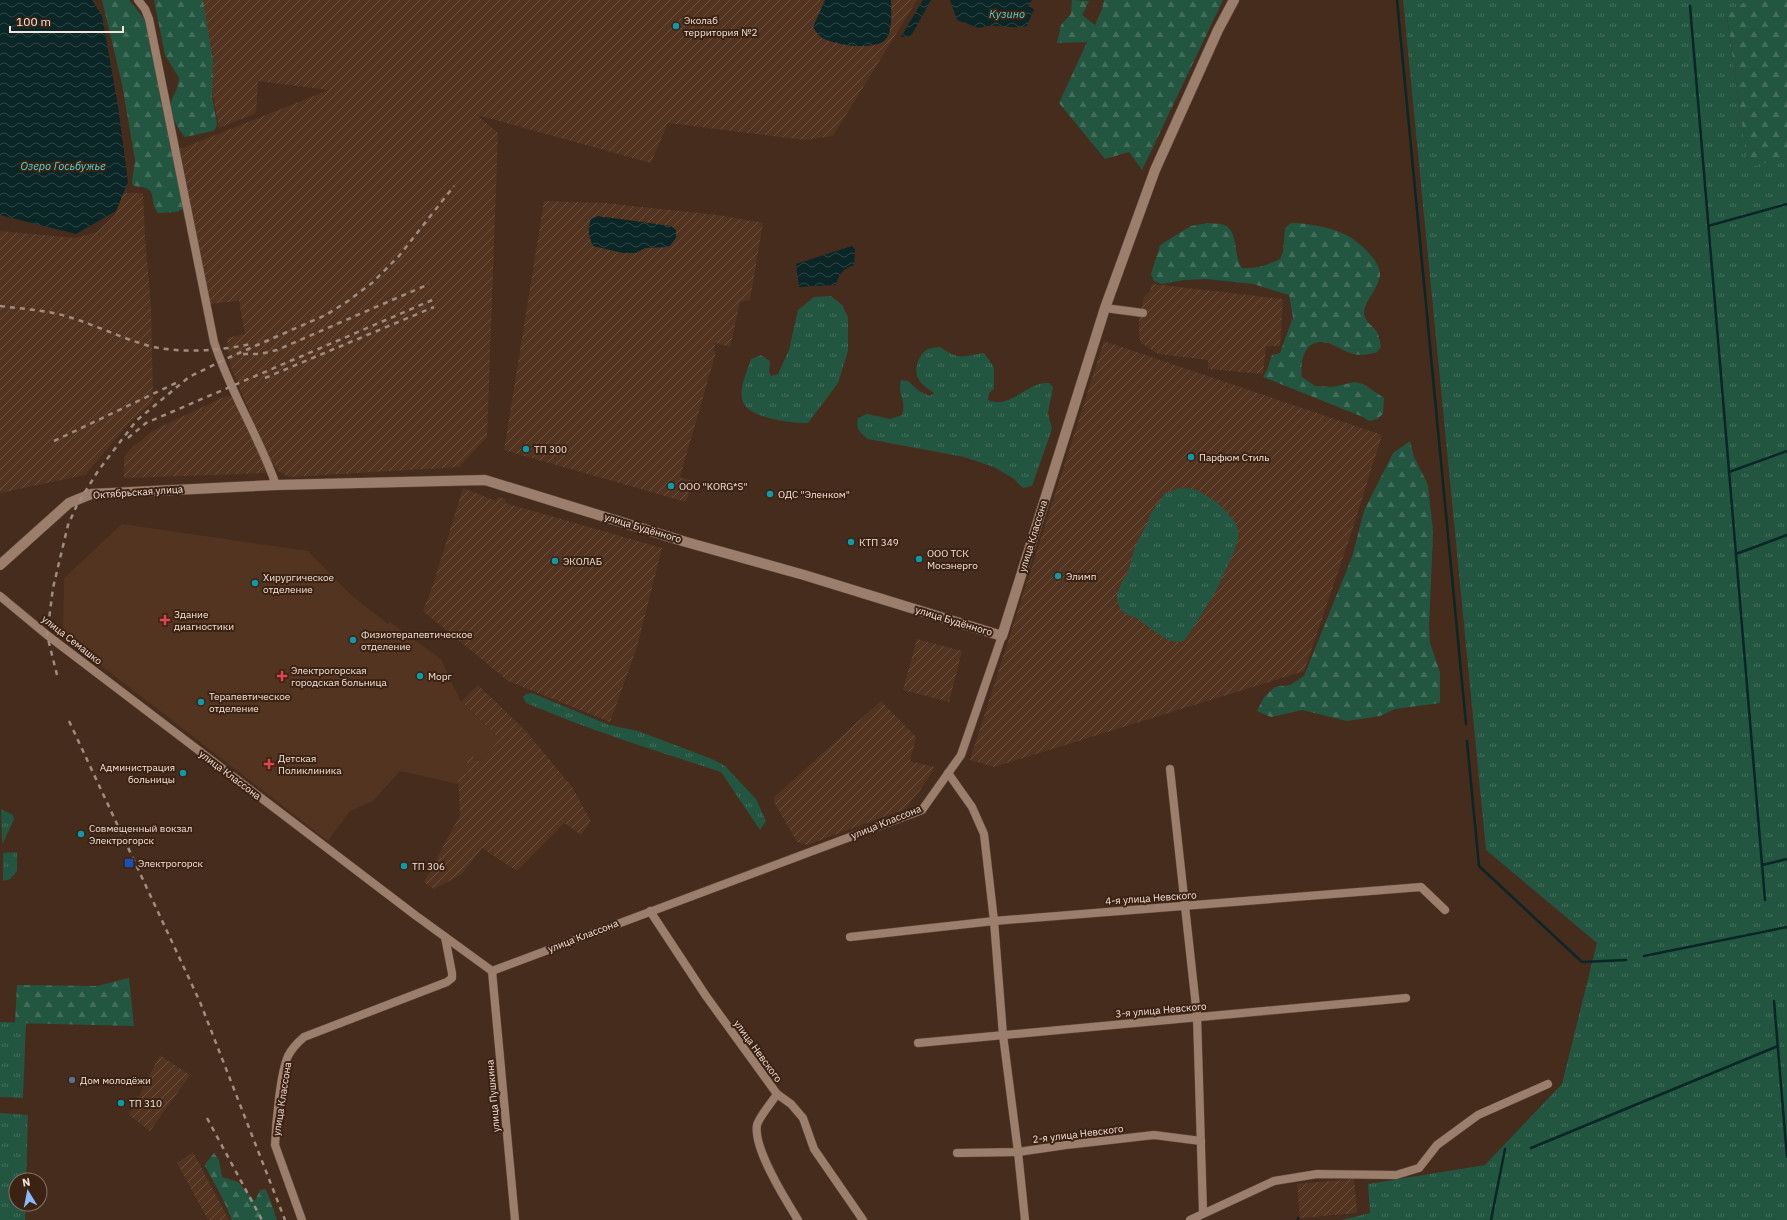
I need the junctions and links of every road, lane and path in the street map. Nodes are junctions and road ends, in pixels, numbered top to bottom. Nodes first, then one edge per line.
1 (138, 0) edge
2 (146, 0) edge
3 (1234, 0) edge
4 (145, 9) junction
5 (1105, 308) junction
6 (1143, 313) dead end
7 (276, 485) junction
8 (0, 565) edge
9 (0, 596) edge
10 (1002, 636) junction
11 (132, 700) joint
12 (1170, 769) dead end
13 (948, 773) junction
14 (1185, 906) junction
15 (1445, 910) dead end
16 (650, 911) junction
17 (994, 920) junction
18 (444, 937) junction
19 (850, 937) dead end
20 (492, 971) junction
21 (1406, 998) dead end
22 (1197, 1016) junction
23 (1003, 1035) junction
24 (918, 1043) dead end
25 (1548, 1084) dead end
26 (777, 1094) junction
27 (1201, 1141) junction
28 (1018, 1152) junction
29 (957, 1153) dead end
30 (1204, 1212) junction
31 (302, 1220) edge
32 (515, 1220) edge
33 (798, 1220) edge
34 (863, 1220) edge
35 (1025, 1220) edge
36 (1190, 1220) edge

1 - 4 street
2 - 4 street
3 - 5 street, улица Классона
4 - 7 street
5 - 6 street
5 - 10 street, улица Классона
7 - 8 street, Октябрьская улица
7 - 10 street, улица Будённого
9 - 11 street, улица Семашко
10 - 13 street, улица Классона
11 - 18 street, улица Классона
12 - 14 street
13 - 16 street, улица Классона
13 - 17 street
14 - 15 street, 4-я улица Невского
14 - 17 street, 4-я улица Невского
14 - 22 street
16 - 20 street, улица Классона
16 - 26 street, улица Невского
17 - 19 street, 4-я улица Невского
17 - 23 street
18 - 20 street, улица Классона
18 - 31 street, улица Классона
20 - 32 street, улица Пушкина
21 - 22 street, 3-я улица Невского
22 - 23 street, 3-я улица Невского
22 - 27 street
23 - 24 street, 3-я улица Невского
23 - 28 street
25 - 30 street
26 - 33 street
26 - 34 street, улица Невского
27 - 28 street, 2-я улица Невского
27 - 30 street
28 - 29 street, 2-я улица Невского
28 - 35 street
30 - 36 street

